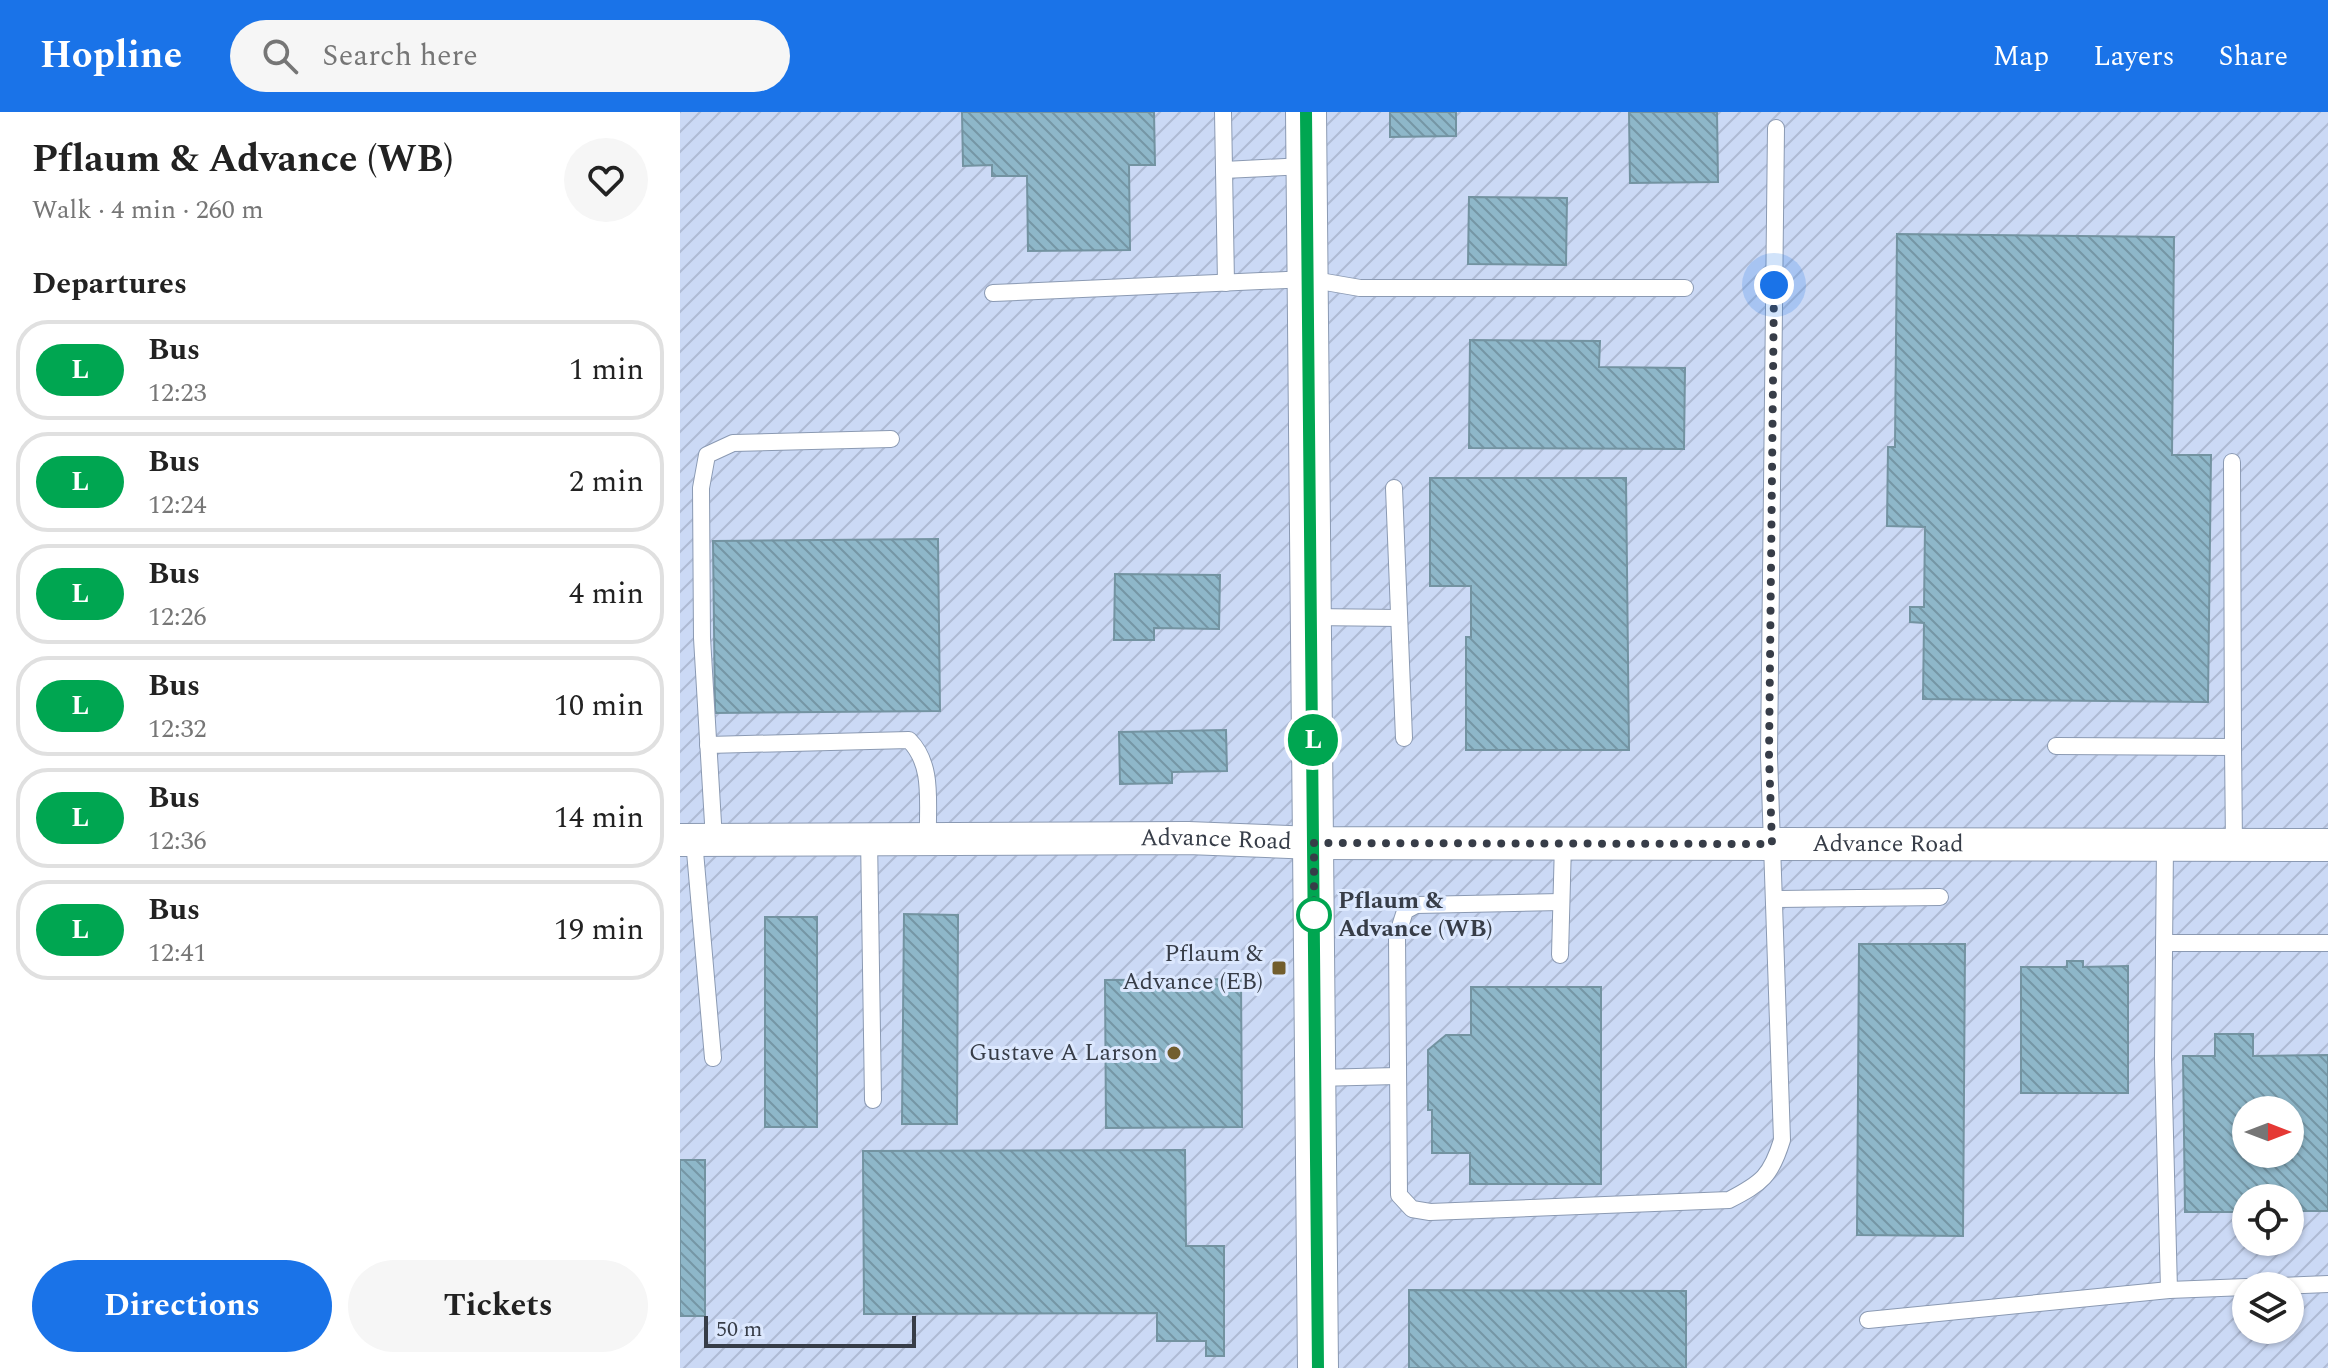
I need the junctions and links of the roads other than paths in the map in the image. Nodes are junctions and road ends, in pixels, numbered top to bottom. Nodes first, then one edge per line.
1 (1223, 112) edge
2 (1306, 112) edge
3 (1776, 128) dead end
4 (1307, 166) junction
5 (1224, 170) junction
6 (1308, 279) junction
7 (1226, 283) junction
8 (1685, 288) dead end
9 (993, 293) dead end
10 (891, 439) dead end
11 (2232, 462) dead end
12 (1394, 488) dead end
13 (1311, 617) junction
14 (1399, 618) junction
15 (1404, 738) dead end
16 (708, 745) junction
17 (2056, 746) dead end
18 (2233, 747) junction
19 (869, 837) junction
20 (928, 837) junction
21 (696, 840) edge
22 (1314, 843) junction
23 (1563, 843) junction
24 (1772, 844) junction
25 (2165, 845) junction
26 (2234, 845) junction
27 (2328, 845) edge
28 (1940, 897) dead end
29 (1774, 899) junction
30 (1561, 902) junction
31 (2164, 943) junction
32 (2328, 943) edge
33 (1560, 955) dead end
34 (713, 1058) dead end
35 (1397, 1076) junction
36 (1316, 1078) junction
37 (873, 1100) dead end
38 (2328, 1284) edge
39 (2304, 1285) edge
40 (2232, 1288) edge
41 (2169, 1290) junction
42 (1868, 1320) dead end
43 (1318, 1368) edge

1 - 5 lane
2 - 4 street
3 - 24 lane
4 - 5 lane
4 - 6 street
5 - 7 lane
6 - 7 lane
6 - 8 lane
6 - 13 street
7 - 9 lane
10 - 16 lane
11 - 18 lane
12 - 14 lane
13 - 14 lane
13 - 22 street
14 - 15 lane
16 - 20 lane
16 - 21 lane
17 - 18 lane
18 - 26 lane
19 - 20 street, Advance Road
19 - 21 street, Advance Road
19 - 37 lane
20 - 22 street, Advance Road
21 - 34 lane
22 - 23 street, Advance Road
22 - 36 street
23 - 24 street, Advance Road
23 - 30 lane
24 - 25 street, Advance Road
24 - 29 lane
25 - 26 street, Advance Road
25 - 31 lane
26 - 27 street, Advance Road
28 - 29 lane
29 - 35 lane
30 - 33 lane
30 - 35 lane
31 - 32 lane
31 - 41 lane
35 - 36 lane
36 - 43 street
38 - 39 lane
40 - 41 lane
41 - 42 lane

